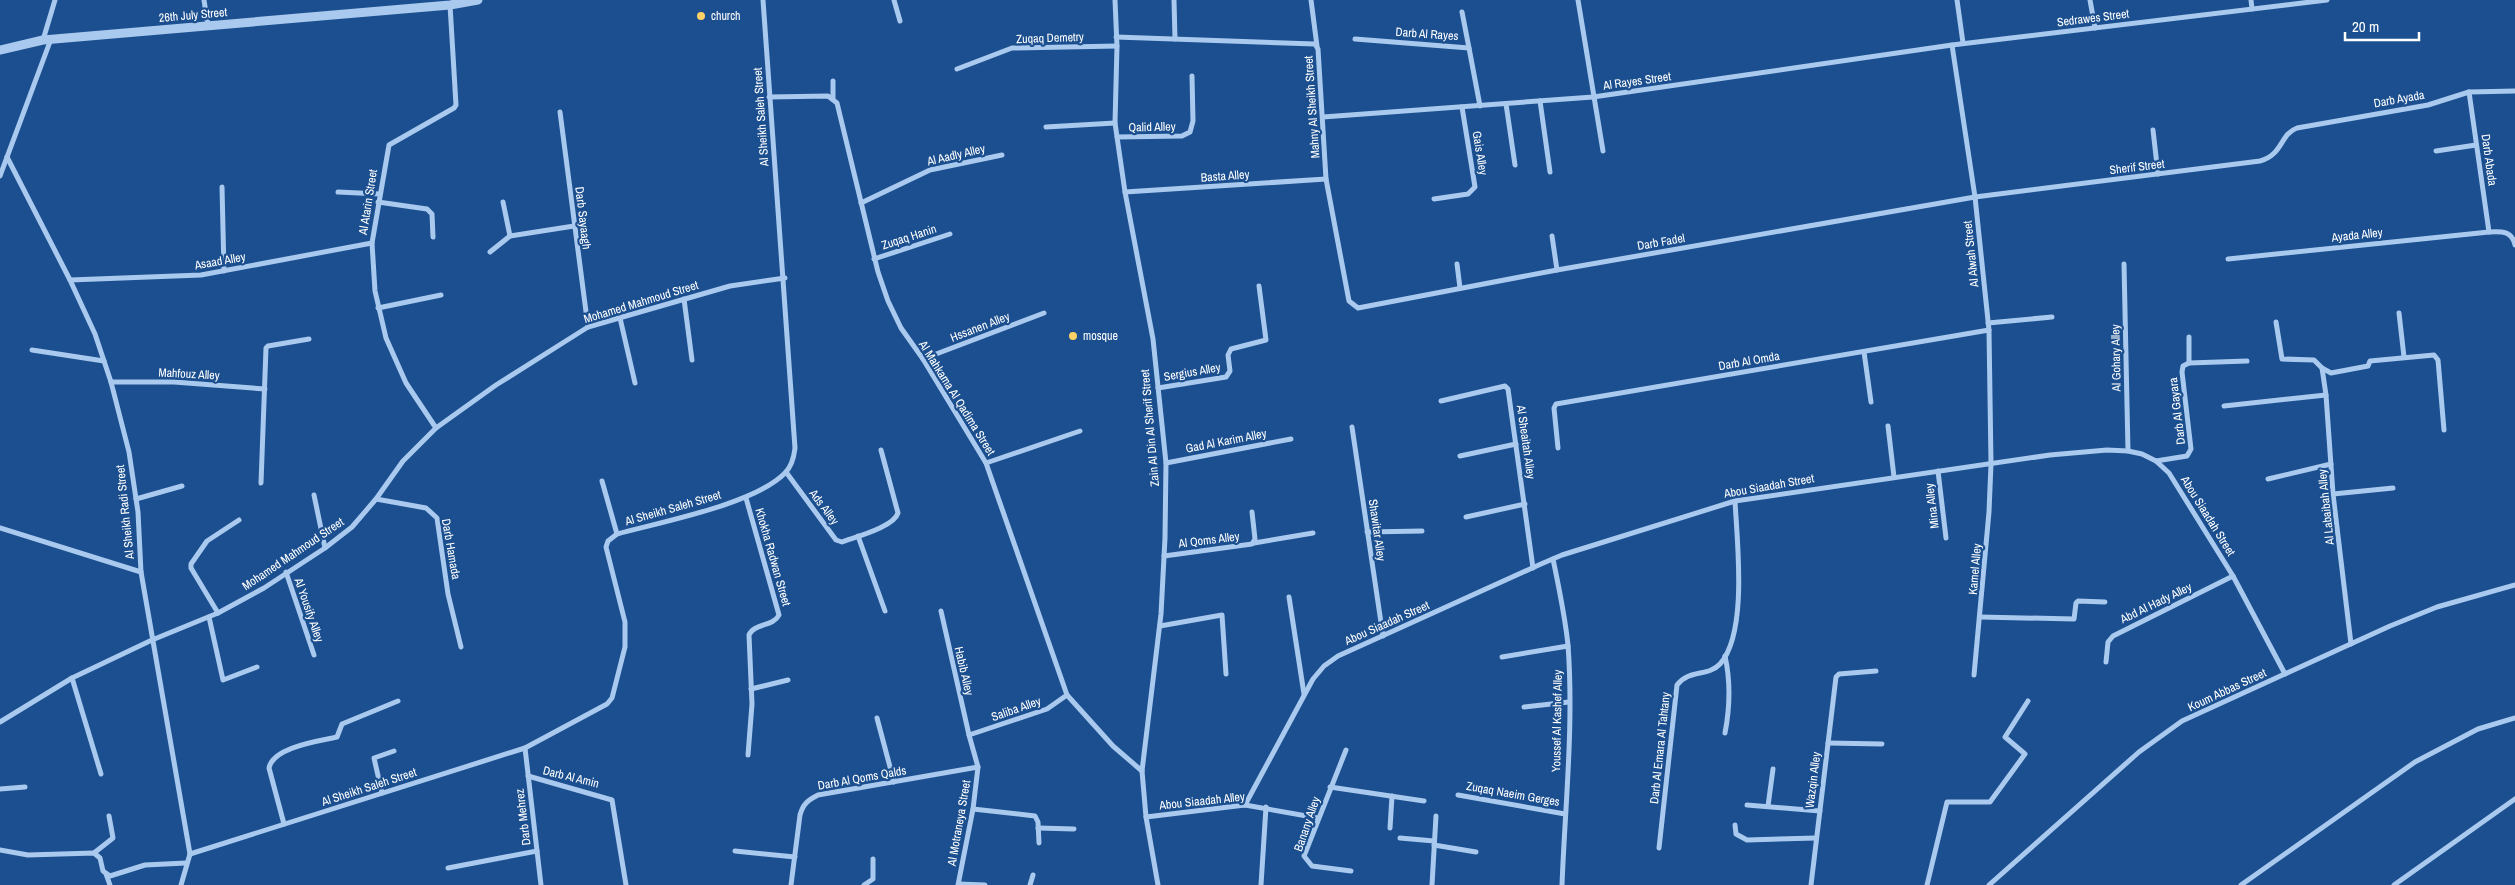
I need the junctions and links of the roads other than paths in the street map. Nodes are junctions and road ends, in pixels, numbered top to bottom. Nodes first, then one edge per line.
1 (55, 0) edge
2 (204, 0) edge
3 (478, 0) edge
4 (763, 0) edge
5 (894, 0) edge
6 (1114, 0) edge
7 (1174, 0) edge
8 (1311, 0) edge
9 (1578, 0) edge
10 (1957, 0) edge
11 (2090, 0) edge
12 (2251, 0) edge
13 (2327, 0) edge
14 (450, 5) junction
15 (2252, 9) junction
16 (1462, 12) dead end
17 (900, 21) dead end
18 (208, 26) junction
19 (2096, 28) junction
20 (1116, 37) junction
21 (1175, 39) junction
22 (1355, 39) dead end
23 (47, 40) junction
24 (1963, 43) junction
25 (1952, 45) junction
26 (1117, 46) junction
27 (1469, 48) junction
28 (1318, 49) junction
29 (0, 50) edge
30 (957, 69) dead end
31 (1192, 76) dead end
32 (833, 81) dead end
33 (2515, 91) edge
34 (2469, 92) junction
35 (769, 97) junction
36 (1593, 97) junction
37 (833, 98) junction
38 (1540, 101) junction
39 (1506, 104) junction
40 (1480, 106) junction
41 (1462, 107) junction
42 (560, 112) dead end
43 (1323, 117) junction
44 (1115, 123) junction
45 (1046, 127) dead end
46 (2153, 130) dead end
47 (2288, 134) joint
48 (1117, 137) junction
49 (2476, 145) junction
50 (2436, 151) dead end
51 (1603, 152) dead end
52 (1002, 156) dead end
53 (7, 157) junction
54 (1516, 165) dead end
55 (1550, 172) dead end
56 (2158, 174) junction
57 (0, 176) edge
58 (1326, 179) junction
59 (222, 187) dead end
60 (338, 192) dead end
61 (1126, 192) junction
62 (380, 194) junction
63 (1975, 197) junction
64 (1434, 199) dead end
65 (378, 202) junction
66 (503, 202) dead end
67 (861, 203) junction
68 (574, 226) junction
69 (2489, 232) junction
70 (950, 234) dead end
71 (510, 236) junction
72 (1552, 236) dead end
73 (433, 237) dead end
74 (372, 243) junction
75 (2515, 246) edge
76 (490, 252) dead end
77 (874, 259) junction
78 (2228, 259) dead end
79 (1457, 264) dead end
80 (2124, 264) dead end
81 (1557, 270) junction
82 (224, 271) junction
83 (785, 278) junction
84 (70, 280) junction
85 (1259, 286) dead end
86 (1460, 288) junction
87 (441, 295) dead end
88 (684, 299) junction
89 (1352, 306) joint
90 (378, 308) junction
91 (1044, 313) dead end
92 (2399, 313) dead end
93 (2052, 317) dead end
94 (620, 318) junction
95 (2276, 322) dead end
96 (1988, 323) junction
97 (588, 327) junction
98 (1988, 330) junction
99 (2189, 337) dead end
100 (308, 339) dead end
101 (32, 350) dead end
102 (1864, 352) junction
103 (2404, 357) junction
104 (923, 359) junction
105 (692, 360) dead end
106 (2247, 361) dead end
107 (104, 362) junction
108 (2189, 363) junction
109 (2322, 368) junction
110 (111, 382) junction
111 (635, 383) dead end
112 (1158, 388) junction
113 (265, 390) junction
114 (2326, 395) junction
115 (1441, 401) dead end
116 (1871, 402) dead end
117 (2224, 406) dead end
118 (1888, 426) dead end
119 (1352, 427) dead end
120 (436, 428) junction
121 (2444, 430) dead end
122 (1080, 431) dead end
123 (1291, 439) dead end
124 (1516, 444) junction
125 (1558, 448) dead end
126 (881, 450) dead end
127 (2128, 451) junction
128 (1460, 456) dead end
129 (2156, 461) junction
130 (986, 463) junction
131 (1166, 463) junction
132 (1991, 464) junction
133 (2331, 464) junction
134 (1938, 471) junction
135 (786, 472) junction
136 (1894, 477) junction
137 (2268, 479) dead end
138 (602, 481) dead end
139 (261, 483) dead end
140 (182, 486) dead end
141 (2393, 488) dead end
142 (314, 494) dead end
143 (2333, 494) junction
144 (746, 498) junction
145 (136, 499) junction
146 (376, 499) junction
147 (1735, 501) junction
148 (1525, 504) junction
149 (1252, 512) dead end
150 (1466, 517) dead end
151 (239, 520) dead end
152 (0, 528) edge
153 (1422, 531) dead end
154 (1368, 532) junction
155 (1313, 533) dead end
156 (617, 534) junction
157 (858, 536) junction
158 (1946, 538) dead end
159 (1254, 543) junction
160 (325, 548) junction
161 (1164, 556) junction
162 (1553, 559) junction
163 (1533, 568) junction
164 (141, 572) junction
165 (286, 572) junction
166 (2233, 576) junction
167 (2515, 585) edge
168 (1289, 596) dead end
169 (2106, 602) dead end
170 (885, 610) dead end
171 (940, 611) dead end
172 (218, 613) junction
173 (209, 617) junction
174 (1980, 617) junction
175 (1160, 626) junction
176 (1383, 636) junction
177 (152, 640) junction
178 (2351, 644) junction
179 (1568, 646) junction
180 (461, 648) dead end
181 (314, 655) dead end
182 (1725, 656) junction
183 (1502, 657) dead end
184 (2106, 662) dead end
185 (257, 667) dead end
186 (1876, 671) dead end
187 (1226, 674) dead end
188 (2285, 674) junction
189 (1974, 675) dead end
190 (72, 678) junction
191 (788, 680) dead end
192 (751, 689) junction
193 (1066, 695) junction
194 (1304, 695) junction
195 (398, 701) dead end
196 (2028, 701) dead end
197 (1569, 702) junction
198 (1524, 707) dead end
199 (877, 718) dead end
200 (2515, 718) edge
201 (0, 722) edge
202 (1725, 733) dead end
203 (968, 735) junction
204 (1828, 743) junction
205 (1882, 744) dead end
206 (524, 748) junction
207 (1346, 750) dead end
208 (394, 751) dead end
209 (748, 754) dead end
210 (978, 767) junction
211 (1773, 769) dead end
212 (1142, 771) junction
213 (101, 774) dead end
214 (528, 776) junction
215 (894, 782) junction
216 (25, 787) dead end
217 (1330, 787) junction
218 (0, 789) edge
219 (382, 793) junction
220 (1458, 794) dead end
221 (1392, 796) junction
222 (2515, 799) edge
223 (1424, 801) dead end
224 (1747, 804) dead end
225 (1245, 805) junction
226 (1768, 806) junction
227 (1266, 808) junction
228 (974, 809) junction
229 (1820, 811) junction
230 (1565, 814) junction
231 (109, 816) dead end
232 (1146, 816) junction
233 (1436, 816) dead end
234 (1318, 818) junction
235 (284, 824) junction
236 (1735, 825) dead end
237 (1038, 828) junction
238 (1390, 828) dead end
239 (1074, 829) dead end
240 (1400, 838) dead end
241 (1816, 838) junction
242 (1039, 843) dead end
243 (1434, 843) junction
244 (1659, 848) dead end
245 (0, 850) edge
246 (537, 851) junction
247 (735, 851) dead end
248 (1476, 852) dead end
249 (94, 853) junction
250 (190, 854) junction
251 (795, 857) junction
252 (873, 859) dead end
253 (186, 863) junction
254 (448, 868) dead end
255 (1352, 871) dead end
256 (106, 874) junction
257 (1032, 875) dead end
258 (959, 884) edge
259 (110, 885) edge
260 (181, 885) edge
261 (541, 885) edge
262 (626, 885) edge
263 (791, 885) edge
264 (864, 885) edge
265 (985, 885) edge
266 (1030, 885) edge
267 (1158, 885) edge
268 (1261, 885) edge
269 (1432, 885) edge
270 (1562, 885) edge
271 (1811, 885) edge
272 (1927, 885) edge
273 (1989, 885) edge
274 (2241, 885) edge
275 (2394, 885) edge

1 - 23 street
2 - 18 street
3 - 14 street, 26th July Street
4 - 35 street, Al Sheikh Saleh Street
5 - 17 street
6 - 20 street, Zain Al Din Al Sherif Street
7 - 21 street
8 - 28 street
9 - 36 street
10 - 24 street
11 - 19 street
12 - 15 street
13 - 15 street, Sedrawes Street
14 - 18 street, 26th July Street
14 - 62 street, Al Atarin Street
15 - 19 street, Sedrawes Street
16 - 27 street
18 - 23 street, 26th July Street
19 - 24 street, Sedrawes Street
20 - 21 street, Mahny Al Sheikh Street
20 - 26 street, Zain Al Din Al Sherif Street
21 - 28 street, Mahny Al Sheikh Street
22 - 27 street, Darb Al Rayes
23 - 29 street, 26th July Street
23 - 53 street
24 - 25 street, Sedrawes Street
25 - 36 street, Al Rayes Street
25 - 63 street, Al Alwah Street
26 - 30 street, Zuqaq Demetry
26 - 44 street, Zain Al Din Al Sherif Street
27 - 40 street, Darb Al Rayes
28 - 43 street, Mahny Al Sheikh Street
31 - 48 street, Qalid Alley
32 - 37 street, Al Mahkama Al Qadima Street
33 - 34 street, Darb Ayada
34 - 47 street, Darb Ayada
34 - 49 street, Darb Abada
35 - 37 street
35 - 83 street, Al Sheikh Saleh Street
36 - 38 street, Al Rayes Street
36 - 51 street
37 - 67 street, Al Mahkama Al Qadima Street
38 - 39 street, Al Rayes Street
38 - 55 street
39 - 40 street, Al Rayes Street
39 - 54 street
40 - 41 street, Al Rayes Street
41 - 43 street, Al Rayes Street
41 - 64 street, Gais Alley
42 - 68 street, Darb Sayaagh
43 - 58 street, Mahny Al Sheikh Street
44 - 45 street
44 - 48 street, Zain Al Din Al Sherif Street
46 - 56 street
47 - 56 street, Sherif Street
48 - 61 street, Zain Al Din Al Sherif Street
49 - 50 street
49 - 69 street, Darb Abada
52 - 67 street, Al Aadly Alley
53 - 57 street
53 - 84 street, Al Sheikh Radi Street
56 - 63 street, Sherif Street
58 - 61 street, Basta Alley
58 - 89 street, Mahny Al Sheikh Street
59 - 82 street
60 - 62 street
61 - 112 street, Zain Al Din Al Sherif Street
62 - 65 street, Al Atarin Street
63 - 81 street, Darb Fadel
63 - 96 street, Al Alwah Street
65 - 73 street
65 - 74 street, Al Atarin Street
66 - 71 street
67 - 77 street, Al Mahkama Al Qadima Street
68 - 71 street
68 - 97 street, Darb Sayaagh
69 - 75 street
69 - 78 street, Ayada Alley
70 - 77 street, Zuqaq Hanin
71 - 76 street
72 - 81 street
74 - 82 street, Asaad Alley
74 - 90 street, Al Atarin Street
77 - 104 street, Al Mahkama Al Qadima Street
79 - 86 street
80 - 127 street, Al Gohary Alley
81 - 86 street, Darb Fadel
82 - 84 street, Asaad Alley
83 - 88 street, Mohamed Mahmoud Street
83 - 135 street, Al Sheikh Saleh Street
84 - 107 street, Al Sheikh Radi Street
85 - 112 street, Sergius Alley
86 - 89 street, Darb Fadel
87 - 90 street
88 - 94 street, Mohamed Mahmoud Street
88 - 105 street
90 - 120 street, Al Atarin Street
91 - 104 street, Hssanen Alley
92 - 103 street
93 - 96 street
94 - 97 street, Mohamed Mahmoud Street
94 - 111 street
95 - 109 street
96 - 98 street, Al Alwah Street
97 - 120 street, Mohamed Mahmoud Street
98 - 102 street, Darb Al Omda
98 - 132 street, Al Alwah Street
99 - 108 street
100 - 113 street
101 - 107 street
102 - 116 street
102 - 125 street, Darb Al Omda
103 - 109 street
103 - 121 street
104 - 130 street, Al Mahkama Al Qadima Street
106 - 108 street, Darb Al Gayara
107 - 110 street, Al Sheikh Radi Street
108 - 129 street, Darb Al Gayara
109 - 114 street, Al Labaibah Alley
110 - 113 street, Mahfouz Alley
110 - 145 street, Al Sheikh Radi Street
112 - 131 street, Zain Al Din Al Sherif Street
113 - 139 street
114 - 117 street
114 - 133 street, Al Labaibah Alley
115 - 124 street, Al Sheaitah Alley
118 - 136 street
119 - 154 street, Shawitar Alley
120 - 146 street, Mohamed Mahmoud Street
122 - 130 street
123 - 131 street, Gad Al Karim Alley
124 - 128 street
124 - 148 street, Al Sheaitah Alley
126 - 157 street, Ads Alley
127 - 129 street, Abou Siaadah Street
127 - 132 street, Abou Siaadah Street
129 - 166 street, Abou Siaadah Street
130 - 193 street, Al Mahkama Al Qadima Street
131 - 161 street, Zain Al Din Al Sherif Street
132 - 134 street, Abou Siaadah Street
132 - 174 street, Kamel Alley
133 - 137 street
133 - 143 street, Al Labaibah Alley
134 - 136 street, Abou Siaadah Street
134 - 158 street, Mina Alley
135 - 144 street, Al Sheikh Saleh Street
135 - 157 street, Ads Alley
136 - 147 street, Abou Siaadah Street
138 - 156 street
140 - 145 street
141 - 143 street
142 - 160 street
143 - 178 street, Al Labaibah Alley
144 - 156 street, Al Sheikh Saleh Street
144 - 192 street, Khokha Radwan Street
145 - 164 street, Al Sheikh Radi Street
146 - 160 street, Mohamed Mahmoud Street
146 - 180 street, Darb Hamada
147 - 162 street, Abou Siaadah Street
147 - 182 street
148 - 150 street
148 - 163 street, Al Sheaitah Alley
149 - 159 street, Al Qoms Alley
151 - 172 street
152 - 164 street
153 - 154 street
154 - 176 street, Shawitar Alley
155 - 159 street
156 - 206 street, Al Sheikh Saleh Street
157 - 170 street
159 - 161 street, Al Qoms Alley
160 - 165 street, Mohamed Mahmoud Street
161 - 175 street, Zain Al Din Al Sherif Street
162 - 163 street, Abou Siaadah Street
162 - 179 street, Youssef Al Kashef Alley
163 - 176 street, Abou Siaadah Street
164 - 177 street, Al Sheikh Radi Street
165 - 172 street, Mohamed Mahmoud Street
165 - 181 street, Al Yousify Alley
166 - 184 street, Abd Al Hady Alley
166 - 188 street, Abou Siaadah Street
167 - 178 street, Koum Abbas Street
168 - 194 street
169 - 174 street
171 - 203 street, Habib Alley
172 - 173 street, Mohamed Mahmoud Street
173 - 177 street, Mohamed Mahmoud Street
173 - 185 street
174 - 189 street, Kamel Alley
175 - 187 street
175 - 212 street, Zain Al Din Al Sherif Street
176 - 194 street, Abou Siaadah Street
177 - 190 street, Mohamed Mahmoud Street
177 - 250 street, Al Sheikh Radi Street
178 - 188 street, Koum Abbas Street
179 - 183 street
179 - 197 street, Youssef Al Kashef Alley
182 - 202 street
182 - 244 street, Darb Al Emara Al Tahtany
186 - 204 street, Wazqin Alley
188 - 273 street, Koum Abbas Street
190 - 201 street, Mohamed Mahmoud Street
190 - 213 street
191 - 192 street
192 - 209 street, Khokha Radwan Street
193 - 203 street, Saliba Alley
193 - 212 street, Al Mahkama Al Qadima Street
194 - 225 street, Abou Siaadah Street
195 - 235 street
196 - 272 street
197 - 198 street
197 - 230 street, Youssef Al Kashef Alley
199 - 215 street
200 - 274 street
203 - 210 street, Al Motraneya Street
204 - 205 street
204 - 229 street, Wazqin Alley
206 - 214 street, Darb Mehrez
206 - 219 street, Al Sheikh Saleh Street
207 - 217 street, Banany Alley
208 - 219 street
210 - 215 street, Darb Al Qoms Qalds
210 - 228 street, Al Motraneya Street
211 - 226 street
212 - 232 street, Zain Al Din Al Sherif Street
214 - 246 street, Darb Mehrez
214 - 262 street, Darb Al Amin
215 - 251 street, Darb Al Qoms Qalds
216 - 218 street
217 - 221 street
217 - 234 street, Banany Alley
219 - 235 street, Al Sheikh Saleh Street
220 - 230 street, Zuqaq Naeim Gerges
221 - 223 street
221 - 238 street
222 - 275 street
224 - 226 street
225 - 227 street, Abou Siaadah Alley
225 - 232 street, Abou Siaadah Alley
226 - 229 street
227 - 234 street, Abou Siaadah Alley
227 - 268 street
228 - 237 street
228 - 258 street, Al Motraneya Street
229 - 241 street, Wazqin Alley
230 - 270 street, Youssef Al Kashef Alley
231 - 249 street
232 - 267 street, Zain Al Din Al Sherif Street
233 - 243 street
234 - 255 street, Banany Alley
235 - 250 street, Al Sheikh Saleh Street
236 - 241 street
237 - 239 street
237 - 242 street
240 - 243 street
241 - 271 street, Wazqin Alley
243 - 248 street
243 - 269 street
245 - 249 street
246 - 254 street
246 - 261 street, Darb Mehrez
247 - 251 street
249 - 256 street
250 - 253 street
251 - 263 street, Darb Al Qoms Qalds
252 - 264 street
253 - 256 street
253 - 260 street
256 - 259 street
257 - 266 street
258 - 265 street

